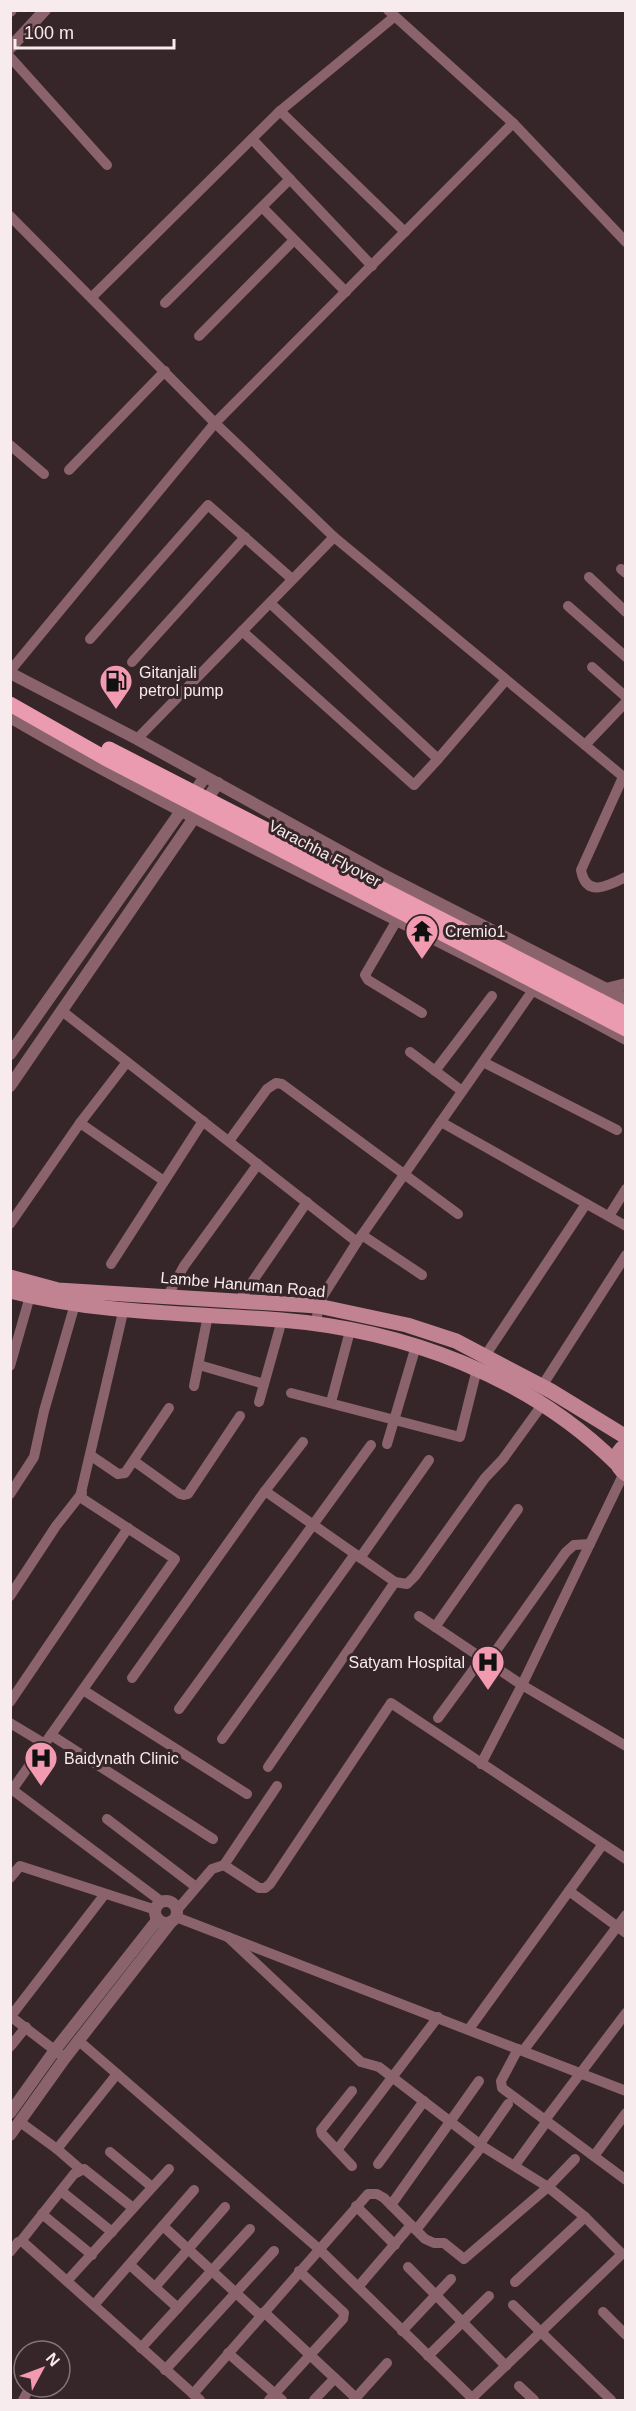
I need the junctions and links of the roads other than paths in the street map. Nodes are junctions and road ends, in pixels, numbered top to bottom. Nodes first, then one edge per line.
1 (45, 10) edge
2 (391, 14) edge
3 (10, 48) edge
4 (10, 57) edge
5 (280, 111) junction
6 (513, 123) junction
7 (252, 139) junction
8 (107, 165) dead end
9 (290, 179) junction
10 (262, 207) junction
11 (10, 216) edge
12 (405, 232) junction
13 (294, 240) junction
14 (626, 242) edge
15 (372, 266) junction
16 (345, 292) junction
17 (92, 297) junction
18 (165, 303) dead end
19 (199, 336) dead end
20 (165, 370) junction
21 (215, 423) junction
22 (10, 445) edge
23 (69, 470) dead end
24 (44, 474) dead end
25 (245, 537) junction
26 (334, 537) junction
27 (589, 577) dead end
28 (292, 579) junction
29 (270, 603) junction
30 (568, 606) dead end
31 (626, 612) edge
32 (242, 631) junction
33 (90, 639) dead end
34 (626, 657) edge
35 (132, 662) dead end
36 (592, 667) dead end
37 (10, 672) edge
38 (506, 680) junction
39 (10, 692) edge
40 (626, 697) edge
41 (626, 702) edge
42 (10, 704) edge
43 (10, 717) edge
44 (137, 739) junction
45 (585, 745) junction
46 (438, 759) junction
47 (205, 777) junction
48 (624, 778) edge
49 (218, 783) junction
50 (181, 812) junction
51 (195, 819) junction
52 (626, 877) edge
53 (397, 920) junction
54 (626, 984) edge
55 (606, 988) junction
56 (532, 990) junction
57 (492, 996) dead end
58 (626, 999) edge
59 (626, 1004) edge
60 (62, 1011) junction
61 (422, 1013) dead end
62 (626, 1014) edge
63 (604, 1027) junction
64 (624, 1032) edge
65 (11, 1051) edge
66 (410, 1052) dead end
67 (128, 1062) junction
68 (483, 1062) junction
69 (435, 1071) junction
70 (10, 1086) edge
71 (462, 1091) junction
72 (203, 1121) junction
73 (441, 1122) junction
74 (80, 1124) junction
75 (617, 1130) dead end
76 (229, 1141) junction
77 (258, 1164) junction
78 (404, 1174) junction
79 (165, 1181) junction
80 (626, 1189) edge
81 (307, 1202) junction
82 (586, 1204) junction
83 (458, 1214) dead end
84 (609, 1216) junction
85 (10, 1224) edge
86 (626, 1226) edge
87 (360, 1239) junction
88 (626, 1255) edge
89 (111, 1264) dead end
90 (422, 1275) dead end
91 (10, 1277) edge
92 (10, 1291) edge
93 (168, 1295) junction
94 (30, 1296) junction
95 (238, 1301) junction
96 (75, 1304) junction
97 (318, 1306) junction
98 (124, 1308) junction
99 (208, 1315) junction
100 (282, 1320) junction
101 (316, 1324) junction
102 (350, 1331) junction
103 (416, 1346) junction
104 (481, 1362) junction
105 (199, 1365) junction
106 (10, 1366) edge
107 (264, 1384) junction
108 (194, 1386) dead end
109 (542, 1386) junction
110 (291, 1393) dead end
111 (259, 1402) dead end
112 (330, 1402) junction
113 (542, 1405) junction
114 (169, 1408) dead end
115 (240, 1416) dead end
116 (394, 1419) junction
117 (626, 1437) edge
118 (303, 1442) dead end
119 (387, 1444) dead end
120 (371, 1445) dead end
121 (626, 1445) edge
122 (90, 1455) junction
123 (429, 1460) dead end
124 (134, 1461) junction
125 (622, 1470) edge
126 (265, 1491) junction
127 (82, 1493) junction
128 (10, 1494) edge
129 (518, 1509) dead end
130 (313, 1525) junction
131 (128, 1528) junction
132 (590, 1544) junction
133 (358, 1556) junction
134 (395, 1582) junction
135 (10, 1596) edge
136 (419, 1616) dead end
137 (435, 1627) junction
138 (485, 1660) junction
139 (132, 1678) dead end
140 (522, 1685) junction
141 (83, 1690) junction
142 (10, 1702) edge
143 (179, 1710) dead end
144 (438, 1718) dead end
145 (10, 1723) edge
146 (48, 1739) junction
147 (222, 1739) dead end
148 (626, 1746) edge
149 (481, 1764) junction
150 (268, 1767) dead end
151 (277, 1786) dead end
152 (11, 1789) edge
153 (247, 1794) dead end
154 (107, 1819) dead end
155 (213, 1839) dead end
156 (603, 1844) junction
157 (626, 1859) edge
158 (224, 1865) junction
159 (10, 1878) edge
160 (196, 1887) junction
161 (569, 1891) junction
162 (105, 1894) junction
163 (159, 1910) junction
164 (174, 1916) junction
165 (626, 1916) edge
166 (621, 1930) edge
167 (228, 1937) junction
168 (626, 2013) edge
169 (11, 2016) edge
170 (438, 2017) junction
171 (26, 2027) junction
172 (469, 2029) junction
173 (79, 2041) junction
174 (10, 2048) edge
175 (55, 2050) junction
176 (520, 2050) junction
177 (65, 2058) junction
178 (117, 2074) junction
179 (579, 2074) junction
180 (393, 2077) junction
181 (479, 2081) dead end
182 (352, 2091) dead end
183 (626, 2091) edge
184 (424, 2101) junction
185 (508, 2104) dead end
186 (626, 2113) edge
187 (14, 2116) edge
188 (546, 2121) junction
189 (452, 2122) junction
190 (10, 2135) edge
191 (481, 2145) junction
192 (57, 2149) junction
193 (337, 2150) junction
194 (110, 2152) dead end
195 (594, 2156) junction
196 (575, 2158) dead end
197 (378, 2164) dead end
198 (515, 2165) junction
199 (352, 2166) dead end
200 (80, 2169) junction
201 (169, 2169) dead end
202 (626, 2180) edge
203 (152, 2187) junction
204 (548, 2187) junction
205 (62, 2190) junction
206 (194, 2190) dead end
207 (391, 2205) junction
208 (356, 2206) junction
209 (225, 2207) dead end
210 (134, 2208) junction
211 (42, 2214) junction
212 (585, 2217) junction
213 (163, 2226) junction
214 (414, 2228) junction
215 (250, 2229) dead end
216 (112, 2232) junction
217 (21, 2241) junction
218 (395, 2245) junction
219 (188, 2249) junction
220 (319, 2249) junction
221 (274, 2251) dead end
222 (10, 2252) edge
223 (92, 2254) junction
224 (624, 2256) edge
225 (130, 2265) junction
226 (408, 2267) dead end
227 (212, 2270) junction
228 (299, 2271) junction
229 (451, 2279) dead end
230 (67, 2281) junction
231 (515, 2282) dead end
232 (154, 2287) junction
233 (357, 2287) junction
234 (236, 2293) junction
235 (436, 2295) junction
236 (489, 2296) dead end
237 (94, 2305) junction
238 (513, 2305) dead end
239 (178, 2308) junction
240 (603, 2312) dead end
241 (262, 2314) junction
242 (463, 2323) junction
243 (624, 2329) edge
244 (402, 2331) junction
245 (541, 2332) junction
246 (141, 2348) junction
247 (228, 2353) junction
248 (310, 2355) junction
249 (428, 2356) junction
250 (387, 2363) dead end
251 (506, 2366) junction
252 (165, 2370) junction
253 (335, 2378) junction
254 (519, 2386) dead end
255 (196, 2397) edge
256 (275, 2398) edge
257 (355, 2399) edge
258 (314, 2400) edge
259 (472, 2400) edge
260 (534, 2400) edge
261 (611, 2400) edge

1 - 3 street
2 - 5 street
2 - 6 street
4 - 8 street
5 - 7 street
5 - 12 street
6 - 12 street
6 - 14 street
7 - 9 street
7 - 17 street
9 - 10 street
9 - 15 street
10 - 13 street
10 - 18 street
11 - 17 street
12 - 15 street
13 - 16 street
13 - 19 street
15 - 16 street
16 - 21 street
17 - 20 street
20 - 21 street
20 - 23 street
21 - 26 street
21 - 37 street
22 - 24 street
25 - 28 street
25 - 33 street
25 - 35 street
26 - 28 street
26 - 38 street
27 - 31 street
28 - 29 street
29 - 32 street
29 - 46 street
30 - 34 street
32 - 44 street
32 - 46 street
36 - 40 street
37 - 44 street
38 - 45 street
38 - 46 street
39 - 62 main road, Varachha Flyover, bridge
41 - 45 street
42 - 64 main road, Varachha Flyover, bridge
43 - 50 street
44 - 47 street
45 - 48 street
47 - 49 street
47 - 50 street
48 - 52 street
49 - 51 street
49 - 55 street
50 - 51 street
50 - 65 street
51 - 53 street
51 - 60 street
53 - 56 street
53 - 61 street
54 - 55 street
55 - 58 street
56 - 63 street
56 - 68 street
57 - 69 street
59 - 63 street
60 - 67 street
60 - 70 street
63 - 64 street
66 - 69 street
67 - 72 street
67 - 74 street
68 - 71 street
68 - 75 street
69 - 71 street
71 - 73 street
72 - 76 street
72 - 79 street
73 - 78 street
73 - 82 street
74 - 79 street
74 - 85 street
76 - 77 street
76 - 78 street
77 - 81 street
77 - 93 street
78 - 83 street
78 - 87 street
79 - 89 street
80 - 84 street
81 - 87 street
81 - 95 street
82 - 84 street
82 - 104 street
84 - 86 street
87 - 90 street
87 - 97 street
88 - 109 street
91 - 93 main road, Lambe Hanuman Road
92 - 94 main road, Lambe Hanuman Road
93 - 95 main road, Lambe Hanuman Road
94 - 96 main road, Lambe Hanuman Road
94 - 106 street
95 - 97 main road, Lambe Hanuman Road
96 - 98 main road, Lambe Hanuman Road
96 - 128 street
97 - 101 street
97 - 104 main road, Lambe Hanuman Road
98 - 99 main road, Lambe Hanuman Road
98 - 122 street
99 - 100 main road, Lambe Hanuman Road
99 - 105 street
100 - 101 main road, Lambe Hanuman Road
100 - 107 street
101 - 102 main road, Lambe Hanuman Road
102 - 103 main road, Lambe Hanuman Road
102 - 112 street
103 - 104 main road, Lambe Hanuman Road
103 - 116 street
104 - 109 main road, Lambe Hanuman Road
104 - 113 main road, Lambe Hanuman Road
104 - 116 street
105 - 107 street
105 - 108 street
107 - 111 street
109 - 117 main road, Lambe Hanuman Road
110 - 112 street
112 - 116 street
113 - 125 main road, Lambe Hanuman Road
113 - 134 street
114 - 124 street
115 - 124 street
116 - 119 street
118 - 126 street
120 - 130 street
121 - 125 main road
122 - 124 street
122 - 127 street
123 - 133 street
125 - 132 street
126 - 130 street
126 - 139 street
127 - 131 street
127 - 135 street
129 - 137 street
130 - 133 street
130 - 143 street
131 - 141 street
131 - 142 street
132 - 138 street
132 - 140 street
133 - 134 street
133 - 147 street
134 - 150 street
136 - 137 street
137 - 138 street
138 - 140 street
138 - 144 street
140 - 148 street
140 - 149 street
141 - 146 street
141 - 153 street
145 - 146 street
146 - 152 street
146 - 155 street
149 - 156 street
149 - 158 street
151 - 158 street
152 - 163 street
154 - 160 street
156 - 157 street
156 - 161 street
158 - 160 street
159 - 162 street
160 - 164 street
161 - 166 street
161 - 172 street
162 - 163 street
162 - 169 street
163 - 164 street
163 - 164 street
163 - 175 street
164 - 167 street
164 - 173 street
165 - 166 street
166 - 176 street
167 - 170 street
167 - 180 street
168 - 179 street
169 - 171 street
170 - 172 street
170 - 180 street
171 - 174 street
171 - 175 street
172 - 176 street
173 - 177 street
173 - 178 street
175 - 177 street
175 - 187 street
176 - 179 street
176 - 188 street
177 - 187 street
178 - 192 street
178 - 220 street
179 - 183 street
179 - 188 street
180 - 184 street
180 - 193 street
181 - 189 street
182 - 193 street
184 - 189 street
184 - 197 street
185 - 191 street
186 - 195 street
187 - 190 street
187 - 192 street
188 - 195 street
188 - 198 street
189 - 191 street
189 - 207 street
191 - 198 street
191 - 214 street
192 - 200 street
193 - 199 street
194 - 203 street
195 - 202 street
196 - 204 street
198 - 204 street
200 - 205 street
200 - 210 street
201 - 203 street
203 - 210 street
204 - 212 street
204 - 214 street
205 - 211 street
205 - 216 street
206 - 213 street
207 - 208 street
207 - 214 street
208 - 218 street
208 - 220 street
209 - 219 street
210 - 216 street
211 - 217 street
211 - 223 street
212 - 224 street
212 - 231 street
213 - 219 street
213 - 225 street
214 - 218 street
215 - 227 street
216 - 223 street
217 - 222 street
217 - 230 street
218 - 233 street
219 - 227 street
219 - 232 street
220 - 228 street
220 - 233 street
221 - 234 street
223 - 230 street
224 - 245 street
225 - 232 street
225 - 237 street
226 - 235 street
227 - 234 street
227 - 239 street
228 - 241 street
228 - 248 street
229 - 235 street
230 - 237 street
232 - 239 street
233 - 244 street
234 - 241 street
234 - 252 street
235 - 242 street
235 - 244 street
236 - 242 street
237 - 246 street
238 - 245 street
239 - 246 street
240 - 243 street
241 - 247 street
241 - 248 street
242 - 249 street
242 - 251 street
244 - 249 street
245 - 251 street
245 - 261 street
246 - 252 street
247 - 255 street
247 - 256 street
248 - 253 street
248 - 256 street
249 - 259 street
250 - 257 street
251 - 259 street
252 - 255 street
253 - 257 street
253 - 258 street
254 - 260 street

